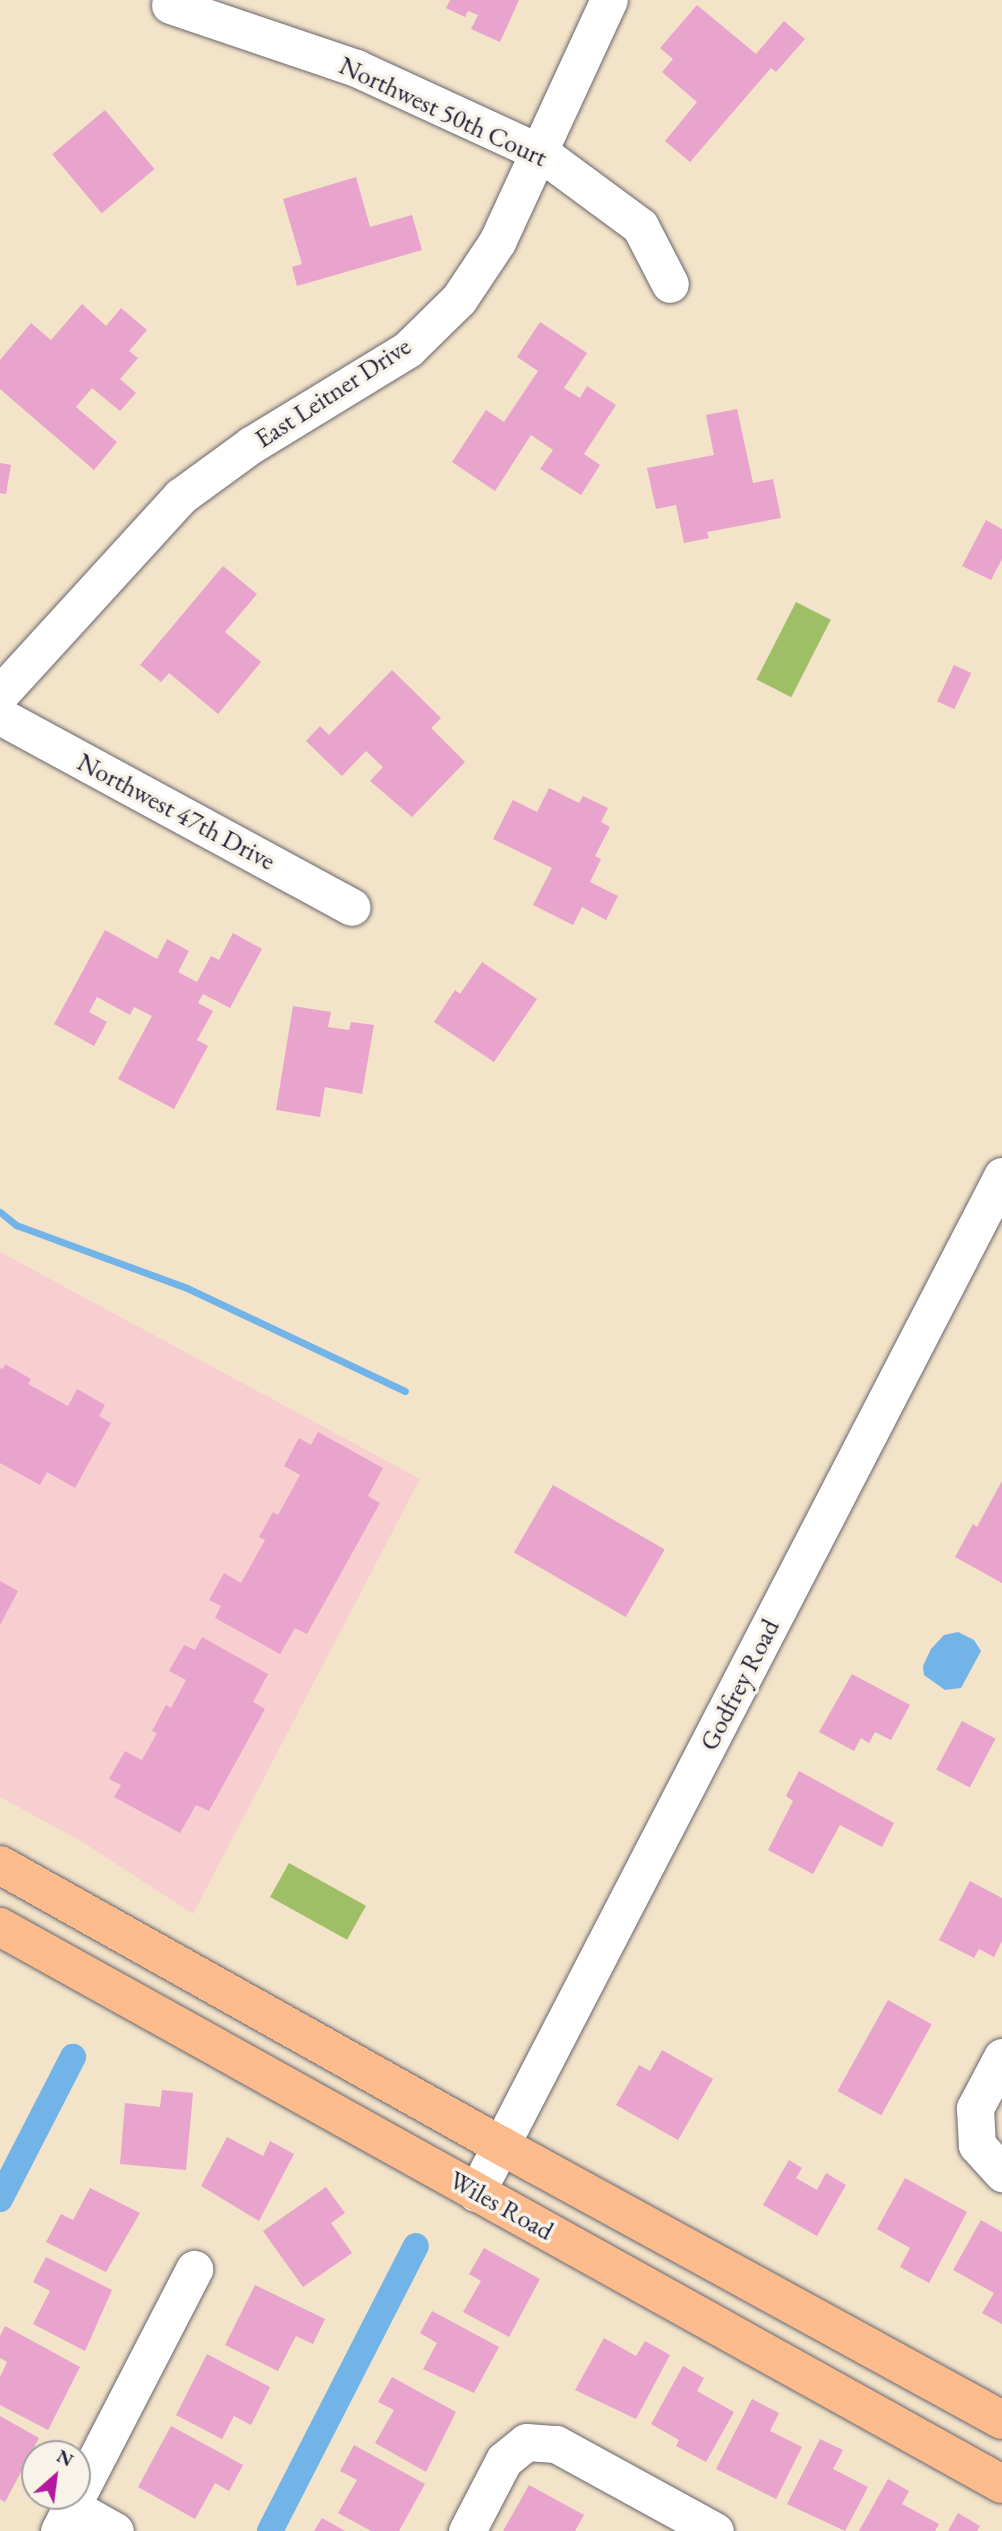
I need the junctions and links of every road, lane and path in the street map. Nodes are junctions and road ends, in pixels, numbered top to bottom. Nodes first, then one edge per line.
1 (609, 0) edge
2 (170, 5) dead end
3 (541, 153) junction
4 (670, 284) dead end
5 (0, 694) edge
6 (0, 716) edge
7 (352, 907) dead end
8 (1002, 1176) edge
9 (0, 1865) edge
10 (0, 1927) edge
11 (1002, 2057) edge
12 (500, 2145) junction
13 (1002, 2173) edge
14 (476, 2193) junction
15 (194, 2269) dead end
16 (1002, 2420) edge
17 (1002, 2484) edge
18 (65, 2519) edge
19 (115, 2531) edge
20 (467, 2531) edge
21 (715, 2531) edge

1 - 3 street, East Leitner Drive
2 - 3 street, Northwest 50th Court
3 - 4 street, Northwest 50th Court
3 - 5 street, East Leitner Drive
6 - 7 street, Northwest 47th Drive
8 - 12 street, Godfrey Road
9 - 12 main road, Wiles Road
10 - 14 main road, Wiles Road
11 - 13 street
12 - 14 street, Godfrey Road
12 - 16 main road, Wiles Road
14 - 17 main road, Wiles Road
15 - 18 street
18 - 19 street
20 - 21 street

